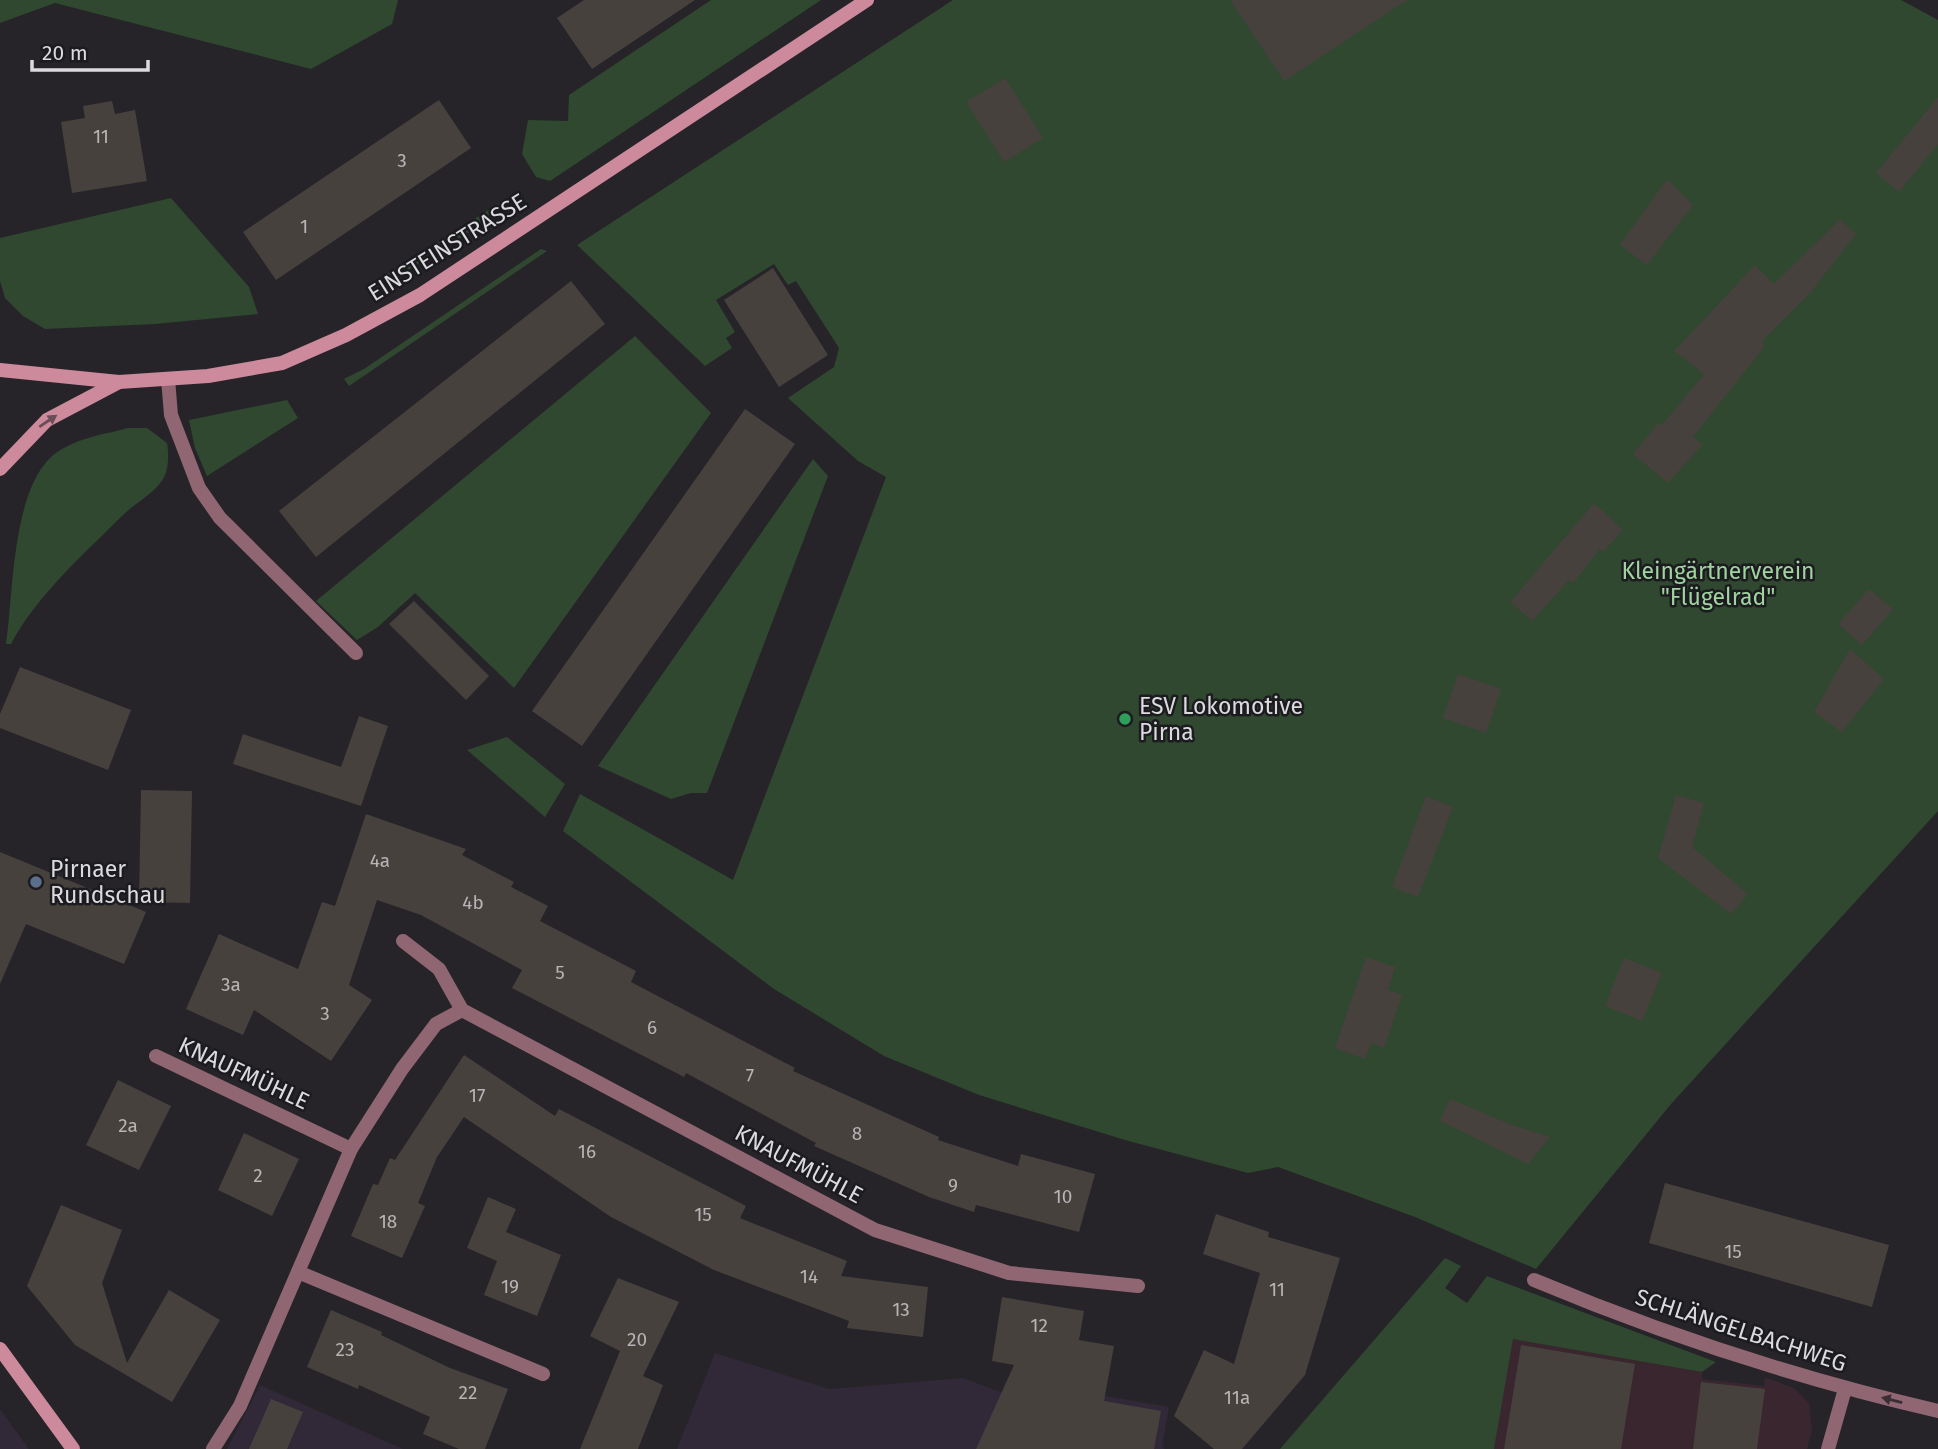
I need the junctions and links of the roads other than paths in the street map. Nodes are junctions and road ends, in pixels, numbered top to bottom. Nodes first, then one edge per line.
1 (867, 0) edge
2 (0, 370) edge
3 (168, 379) junction
4 (119, 382) junction
5 (0, 469) edge
6 (356, 653) dead end
7 (403, 941) dead end
8 (462, 1010) junction
9 (156, 1056) dead end
10 (351, 1149) junction
11 (298, 1272) junction
12 (1534, 1280) dead end
13 (1138, 1286) dead end
14 (0, 1349) edge
15 (543, 1374) dead end
16 (1845, 1389) junction
17 (1938, 1411) edge
18 (73, 1449) edge
19 (213, 1449) edge
20 (1828, 1449) edge

1 - 3 main road, EINSTEINSTRASSE
2 - 4 main road, EINSTEINSTRASSE
3 - 4 main road, EINSTEINSTRASSE
3 - 6 street
5 -> 4 main road
7 - 8 street
8 - 10 street
8 - 13 street, KNAUFMÜHLE
9 - 10 street, KNAUFMÜHLE
10 - 11 street
11 - 15 street
11 - 19 street
12 - 16 street, SCHLÄNGELBACHWEG
14 - 18 main road
17 -> 16 street, SCHLÄNGELBACHWEG
16 - 20 street

